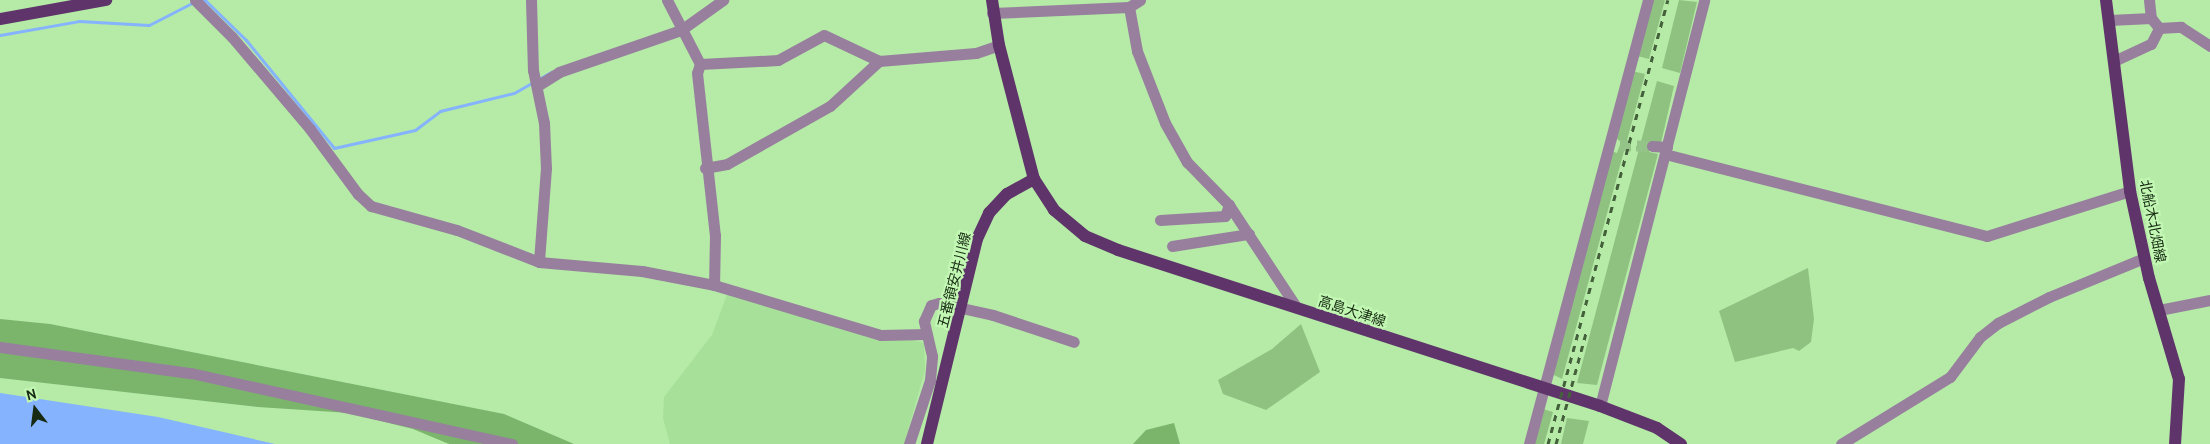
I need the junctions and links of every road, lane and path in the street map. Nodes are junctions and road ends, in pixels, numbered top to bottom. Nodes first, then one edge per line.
1 (106, 0) edge
2 (195, 0) edge
3 (531, 0) edge
4 (667, 0) edge
5 (723, 0) edge
6 (992, 0) edge
7 (1140, 0) edge
8 (1648, 0) edge
9 (1704, 0) edge
10 (2106, 0) edge
11 (2150, 0) edge
12 (68, 3) edge
13 (1129, 7) junction
14 (992, 13) junction
15 (2151, 18) junction
16 (0, 19) edge
17 (2109, 20) junction
18 (2159, 28) junction
19 (681, 30) junction
20 (999, 45) junction
21 (2210, 46) edge
22 (2116, 60) junction
23 (879, 61) junction
24 (700, 64) junction
25 (537, 86) junction
26 (1652, 146) tunnel mouth
27 (1666, 150) junction
28 (705, 168) junction
29 (1034, 179) junction
30 (2130, 191) junction
31 (1229, 205) junction
32 (1160, 220) dead end
33 (1249, 234) junction
34 (1172, 246) dead end
35 (2144, 258) junction
36 (539, 262) junction
37 (714, 285) junction
38 (2210, 300) edge
39 (963, 308) junction
40 (1297, 308) junction
41 (2159, 310) junction
42 (926, 334) junction
43 (1074, 342) dead end
44 (0, 347) edge
45 (1545, 390) junction
46 (1600, 406) junction
47 (512, 444) edge
48 (909, 444) edge
49 (926, 444) edge
50 (1530, 444) edge
51 (1681, 444) edge
52 (1841, 444) edge
53 (2175, 444) edge

1 - 12 main road
2 - 36 street
3 - 25 street
4 - 19 street
5 - 19 street
6 - 14 main road
7 - 13 street
8 - 45 street
9 - 27 street
10 - 17 main road, 北船木北畑線
11 - 15 street
12 - 16 main road
13 - 14 street
13 - 31 street
14 - 20 main road
15 - 17 street
15 - 18 street
17 - 22 main road, 北船木北畑線
18 - 21 street
18 - 22 street
19 - 24 street
19 - 25 street
20 - 23 street
20 - 29 main road
22 - 30 main road, 北船木北畑線
23 - 24 street
23 - 28 street
24 - 28 street
25 - 36 street
26 - 27 street
27 - 30 street
27 - 46 street
28 - 37 street
29 - 39 main road, 五番領安井川線
29 - 40 main road, 高島大津線
30 - 35 main road, 北船木北畑線
31 - 32 street
31 - 33 street
33 - 34 street
33 - 40 street
35 - 41 main road, 北船木北畑線
35 - 52 street
36 - 37 street
37 - 42 street
38 - 41 street
39 - 42 street
39 - 43 street
39 - 49 main road, 五番領安井川線
40 - 45 main road, 高島大津線
41 - 53 main road, 北船木北畑線
42 - 48 street
44 - 47 street
45 - 46 main road, 高島大津線
45 - 50 street
46 - 51 main road, 高島大津線

